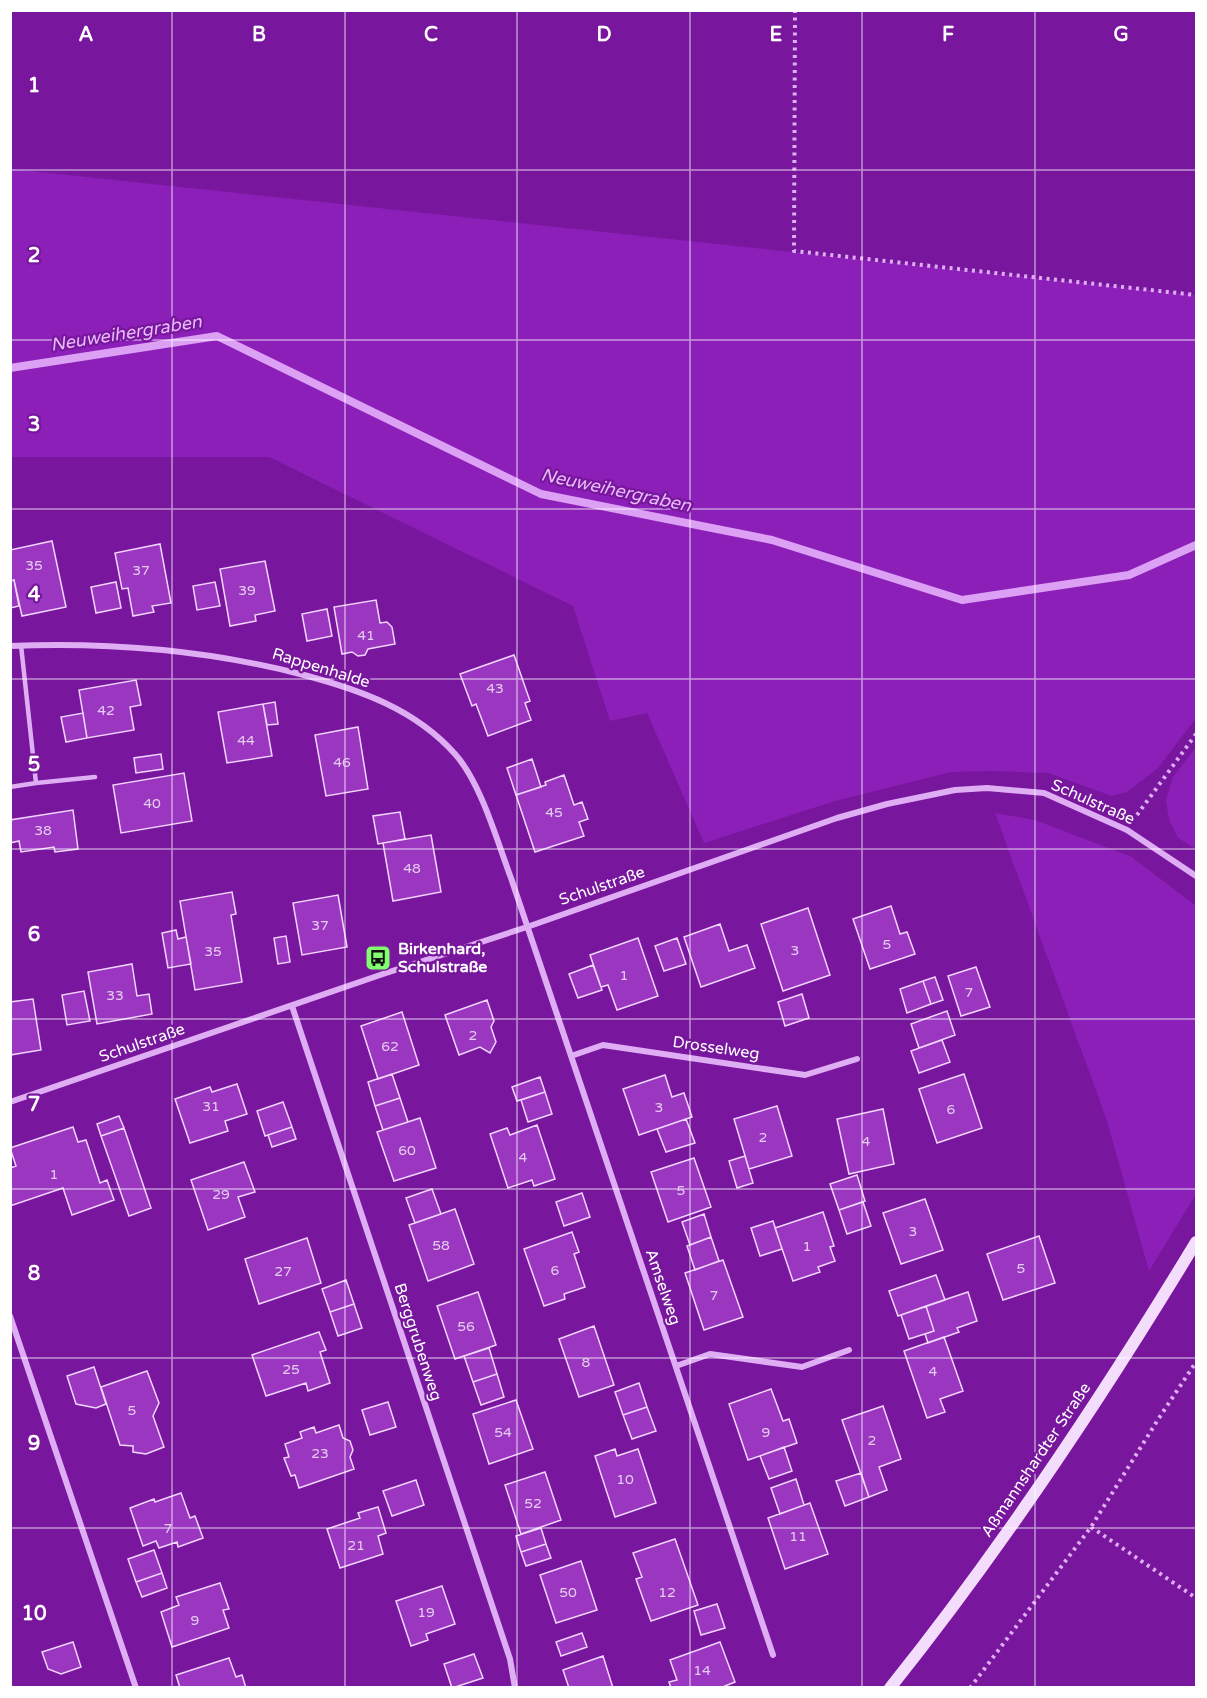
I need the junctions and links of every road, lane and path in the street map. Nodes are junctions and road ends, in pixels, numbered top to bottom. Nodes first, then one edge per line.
1 (795, 10) edge
2 (1197, 295) edge
3 (21, 645) junction
4 (10, 646) edge
5 (1197, 734) edge
6 (95, 777) dead end
7 (36, 783) junction
8 (10, 787) edge
9 (1127, 830) junction
10 (1197, 876) edge
11 (527, 927) junction
12 (292, 1006) junction
13 (571, 1056) junction
14 (857, 1059) dead end
15 (10, 1102) edge
16 (1197, 1242) edge
17 (10, 1316) edge
18 (849, 1350) dead end
19 (1197, 1362) edge
20 (676, 1366) junction
21 (1091, 1527) junction
22 (1197, 1598) edge
23 (772, 1656) dead end
24 (136, 1688) edge
25 (515, 1688) edge
26 (890, 1688) edge
27 (970, 1688) edge

1 - 2 path
3 - 4 street, Rappenhalde
3 - 7 lane
3 - 11 street, Rappenhalde
5 - 9 path
6 - 7 lane
7 - 8 lane
9 - 10 street, Schulstraße
9 - 11 street, Schulstraße
11 - 12 street, Schulstraße
11 - 13 street, Amselweg
12 - 15 street, Schulstraße
12 - 25 street, Berggrubenweg
13 - 14 street, Drosselweg
13 - 20 street, Amselweg
16 - 26 main road, Aßmannshardter Straße
17 - 24 street
18 - 20 street
19 - 21 path
20 - 23 street, Amselweg
21 - 22 path
21 - 27 path

